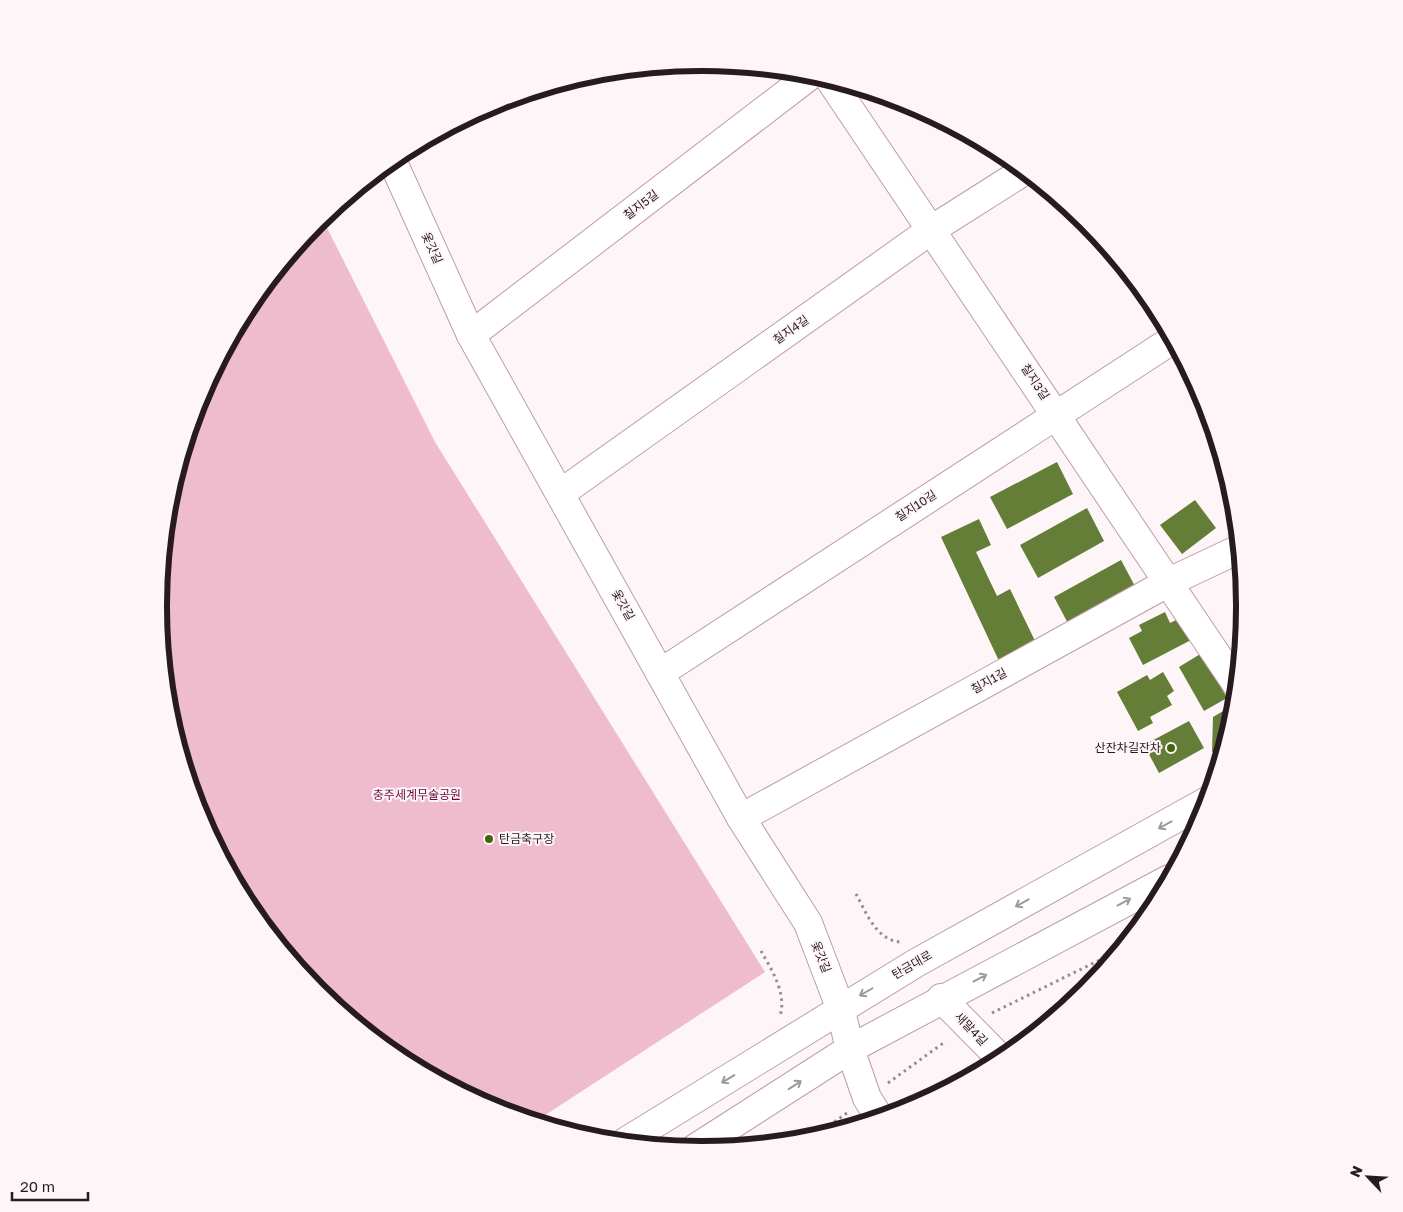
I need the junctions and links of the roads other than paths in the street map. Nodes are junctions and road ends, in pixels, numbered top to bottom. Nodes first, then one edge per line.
1 (802, 81) edge
2 (835, 88) edge
3 (395, 167) edge
4 (1018, 175) edge
5 (932, 230) junction
6 (471, 335) junction
7 (1167, 343) edge
8 (1057, 414) junction
9 (561, 493) junction
10 (1233, 552) edge
11 (1168, 582) junction
12 (660, 673) junction
13 (1232, 677) edge
14 (1198, 806) edge
15 (741, 818) junction
16 (1157, 885) edge
17 (942, 998) junction
18 (840, 1007) junction
19 (850, 1049) junction
20 (995, 1053) edge
21 (876, 1111) edge
22 (634, 1136) edge
23 (707, 1141) edge

1 - 6 street, 칠지5길
2 - 5 street, 칠지3길
3 - 6 street, 옻갓길
4 - 5 street, 칠지4길
5 - 8 street, 칠지3길
5 - 9 street, 칠지4길
6 - 9 street, 옻갓길
7 - 8 street, 칠지10길
8 - 11 street, 칠지3길
8 - 12 street, 칠지10길
9 - 12 street, 옻갓길
10 - 11 street, 칠지1길
11 - 13 street, 칠지3길
11 - 15 street, 칠지1길
12 - 15 street, 옻갓길
14 -> 18 street, 탄금대로
15 - 18 street, 옻갓길
17 -> 16 street
17 - 19 street
17 - 20 street, 새말4길
18 - 19 street, 옻갓길
18 -> 22 street, 탄금대로
19 - 21 street, 옻갓길
23 -> 19 street

